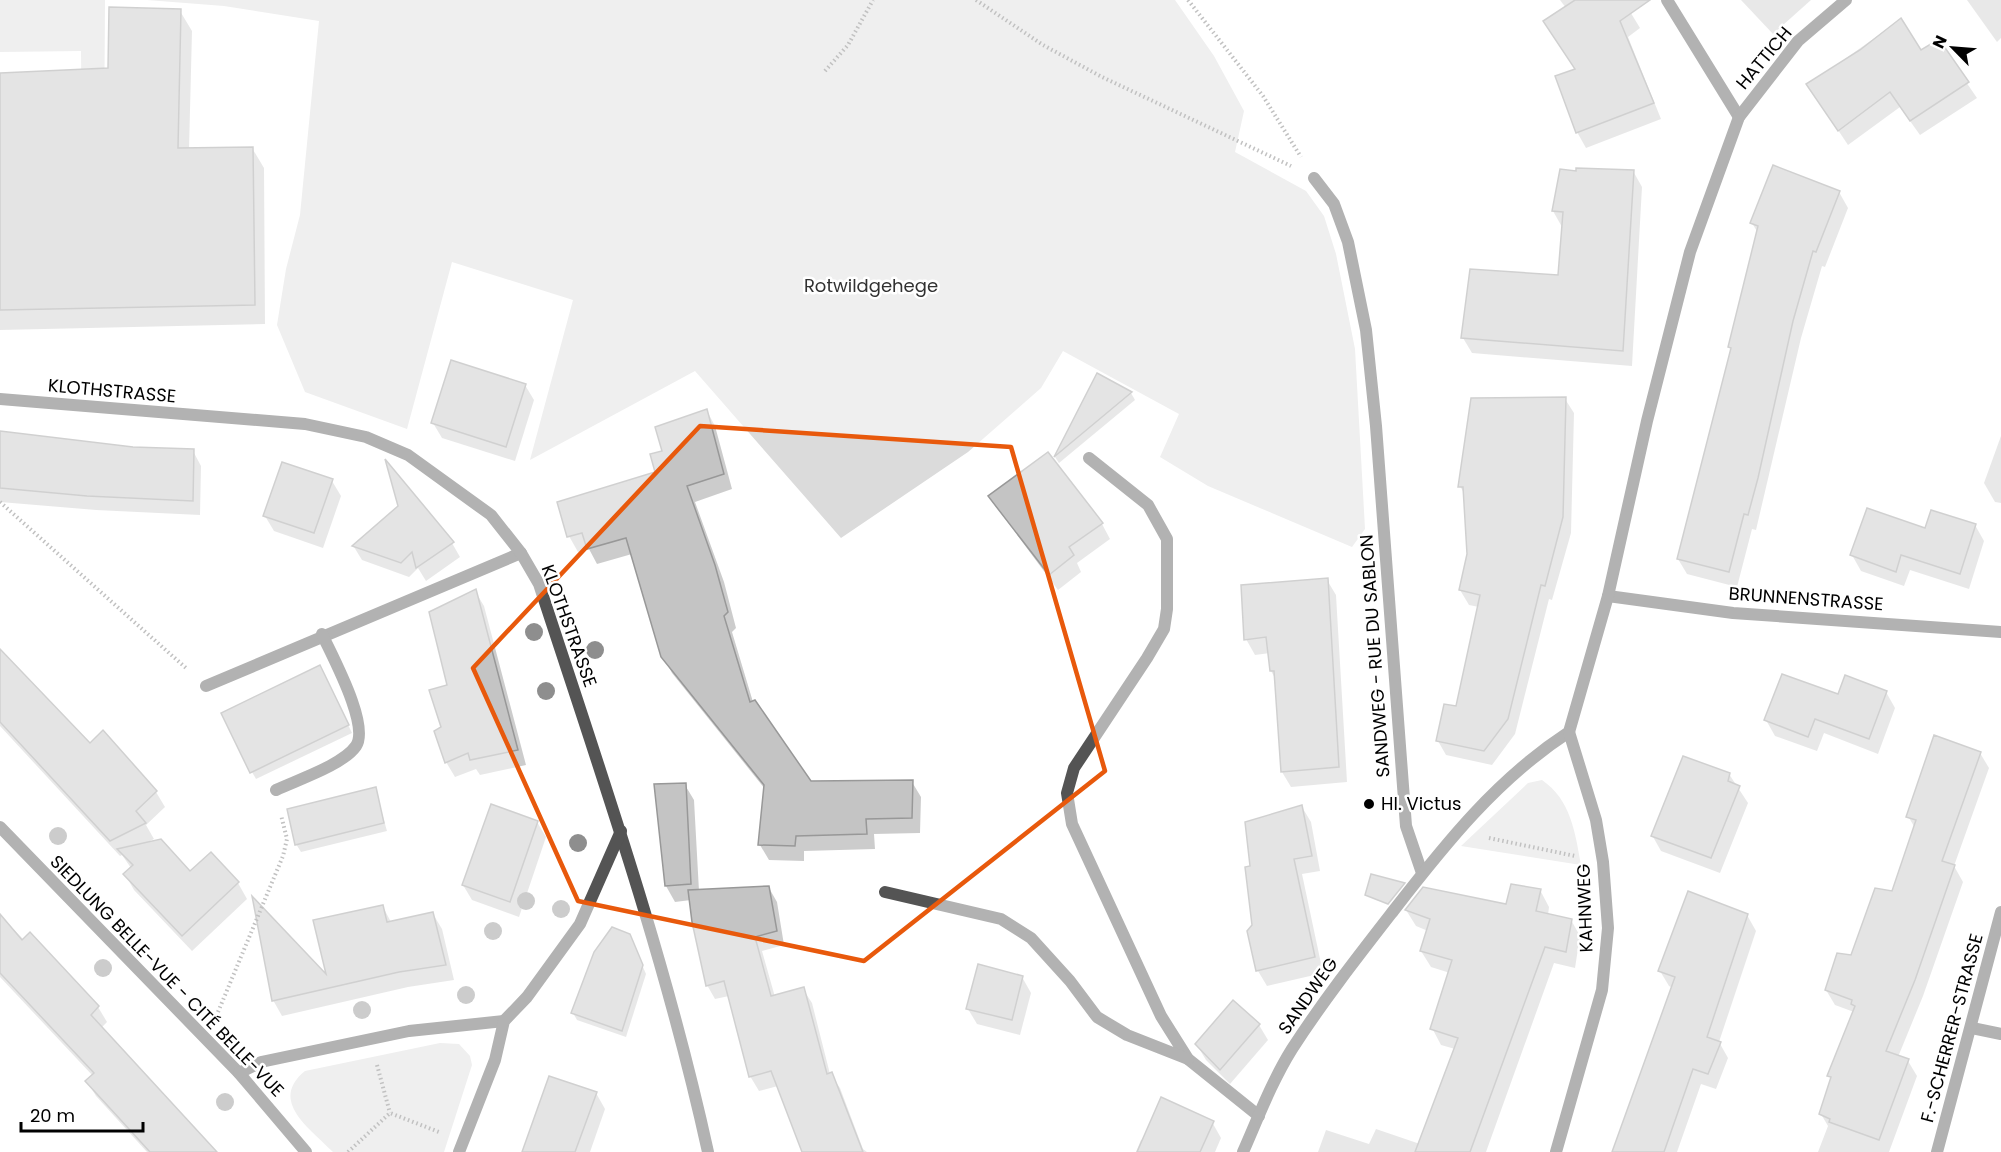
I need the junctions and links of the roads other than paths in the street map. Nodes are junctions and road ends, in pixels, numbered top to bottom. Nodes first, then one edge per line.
1 (1667, 0) edge
2 (1846, 0) edge
3 (1738, 117) junction
4 (1314, 177) road end
5 (0, 399) edge
6 (1089, 458) dead end
7 (521, 553) junction
8 (1608, 596) junction
9 (2001, 632) edge
10 (322, 634) junction
11 (206, 686) road end
12 (1569, 732) junction
13 (276, 790) road end
14 (0, 827) edge
15 (621, 831) junction
16 (1422, 873) junction
17 (885, 892) dead end
18 (2001, 912) edge
19 (504, 1021) junction
20 (1972, 1028) junction
21 (2001, 1034) edge
22 (1188, 1059) junction
23 (239, 1073) junction
24 (1258, 1116) junction
25 (461, 1147) edge
26 (306, 1152) edge
27 (708, 1152) edge
28 (1243, 1152) edge
29 (1556, 1152) edge
30 (1938, 1152) edge

1 - 3 street
2 - 3 street, HATTICH
3 - 8 street
4 - 16 street, SANDWEG - RUE DU SABLON
5 - 7 street, KLOTHSTRASSE
6 - 22 street
7 - 10 street
7 - 15 street, KLOTHSTRASSE
8 - 9 street, BRUNNENSTRASSE
8 - 12 street
10 - 11 street
10 - 13 street
12 - 16 street
12 - 29 street, KAHNWEG
14 - 23 street, SIEDLUNG BELLE-VUE - CITÉ BELLE-VUE
15 - 19 street
15 - 27 street, KLOTHSTRASSE
16 - 24 street, SANDWEG
17 - 22 street
18 - 20 street, F.-SCHERRER-STRASSE
19 - 23 street
19 - 25 street
20 - 21 street
20 - 30 street, F.-SCHERRER-STRASSE
22 - 24 street
23 - 26 street, SIEDLUNG BELLE-VUE - CITÉ BELLE-VUE
24 - 28 street, SANDWEG

